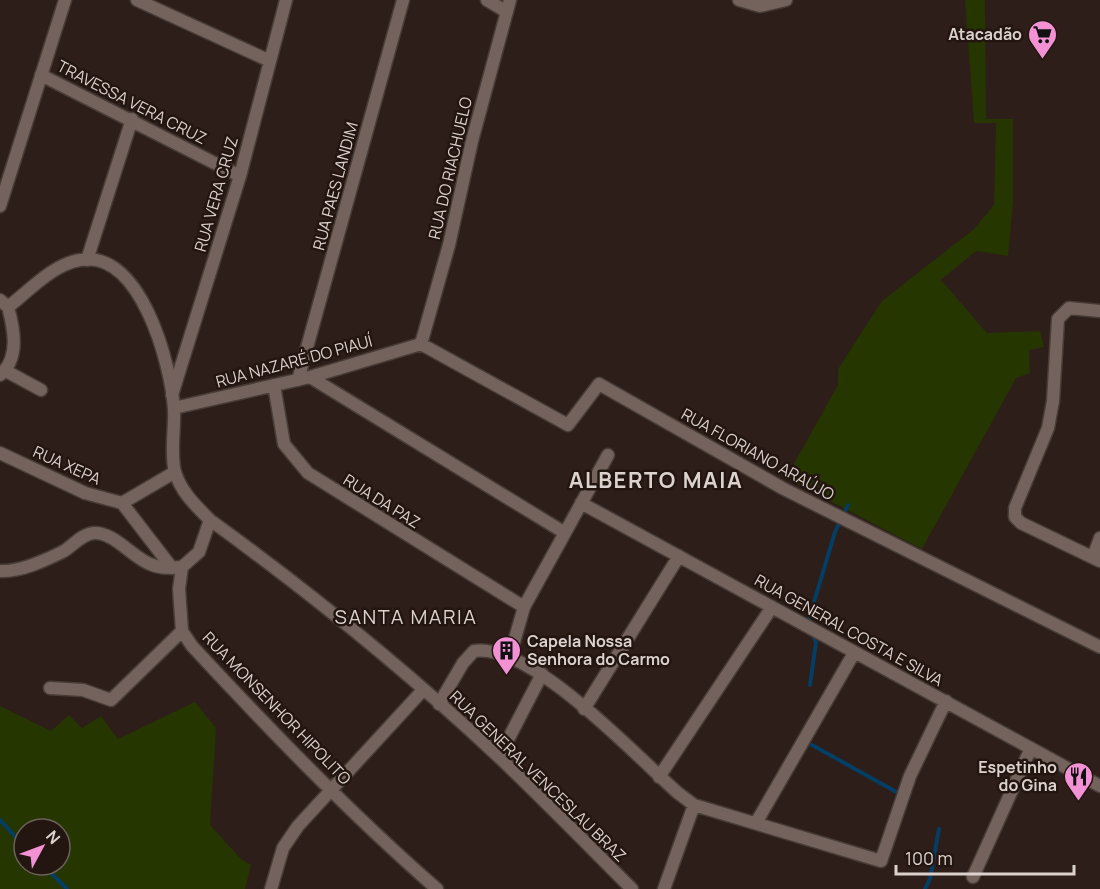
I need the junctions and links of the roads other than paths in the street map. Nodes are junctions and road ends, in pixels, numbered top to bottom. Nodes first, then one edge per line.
1 (65, 0) edge
2 (137, 0) edge
3 (286, 0) edge
4 (403, 0) edge
5 (487, 0) edge
6 (739, 0) edge
7 (786, 0) edge
8 (508, 6) edge
9 (270, 61) junction
10 (41, 75) junction
11 (132, 119) junction
12 (240, 176) junction
13 (0, 206) edge
14 (87, 260) junction
15 (4, 303) edge
16 (1100, 311) edge
17 (421, 344) junction
18 (3, 373) edge
19 (304, 378) junction
20 (274, 385) junction
21 (40, 390) dead end
22 (173, 402) junction
23 (1, 455) edge
24 (608, 455) dead end
25 (175, 472) junction
26 (123, 503) junction
27 (581, 503) junction
28 (210, 520) junction
29 (565, 533) junction
30 (1100, 538) edge
31 (679, 556) junction
32 (1096, 559) edge
33 (177, 568) junction
34 (0, 572) edge
35 (524, 607) junction
36 (772, 607) junction
37 (182, 631) junction
38 (1100, 647) edge
39 (854, 653) junction
40 (510, 656) junction
41 (542, 674) junction
42 (50, 688) dead end
43 (423, 690) junction
44 (946, 701) junction
45 (439, 704) junction
46 (584, 709) junction
47 (1031, 748) junction
48 (499, 757) junction
49 (659, 777) junction
50 (1100, 786) edge
51 (331, 788) junction
52 (694, 805) junction
53 (756, 824) junction
54 (973, 877) dead end
55 (271, 889) edge
56 (437, 889) edge
57 (632, 889) edge
58 (664, 889) edge

1 - 10 street
2 - 9 street
3 - 9 street, RUA VERA CRUZ
4 - 19 street, RUA PAES LANDIM
5 - 8 street
6 - 7 street
8 - 17 street, RUA DO RIACHUELO
9 - 12 street, RUA VERA CRUZ
10 - 11 street, TRAVESSA VERA CRUZ
10 - 13 street
11 - 12 street, TRAVESSA VERA CRUZ
11 - 14 street
12 - 22 street, RUA VERA CRUZ
14 - 15 street
14 - 22 street, RUA GENERAL VENCESLAU BRAZ
15 - 18 street
16 - 32 street
17 - 19 street, RUA NAZARÉ DO PIAUÍ
17 - 38 street, RUA FLORIANO ARAÚJO
18 - 21 street
19 - 20 street, RUA NAZARÉ DO PIAUÍ
19 - 29 street
20 - 22 street, RUA NAZARÉ DO PIAUÍ
20 - 35 street, RUA DA PAZ
22 - 25 street, RUA GENERAL VENCESLAU BRAZ
23 - 26 street, RUA XEPA
24 - 27 street
25 - 26 street
25 - 28 street, RUA GENERAL VENCESLAU BRAZ
26 - 33 street
27 - 29 street
27 - 31 street, RUA GENERAL COSTA E SILVA
28 - 33 street
28 - 43 street, RUA GENERAL VENCESLAU BRAZ
29 - 35 street
30 - 32 street
31 - 36 street, RUA GENERAL COSTA E SILVA
31 - 46 street
33 - 34 street
33 - 37 street, RUA MONSENHOR HIPOLITO
35 - 40 street
36 - 39 street, RUA GENERAL COSTA E SILVA
36 - 49 street
37 - 42 street
37 - 51 street, RUA MONSENHOR HIPOLITO
39 - 44 street, RUA GENERAL COSTA E SILVA
39 - 53 street
40 - 41 street
40 - 45 street
41 - 46 street
41 - 48 street
43 - 45 street, RUA GENERAL VENCESLAU BRAZ
43 - 51 street
44 - 47 street, RUA GENERAL COSTA E SILVA
44 - 53 street
45 - 48 street, RUA GENERAL VENCESLAU BRAZ
46 - 49 street
47 - 50 street, RUA GENERAL COSTA E SILVA
47 - 54 street
48 - 57 street, RUA GENERAL VENCESLAU BRAZ
49 - 52 street
51 - 55 street
51 - 56 street, RUA MONSENHOR HIPOLITO
52 - 53 street
52 - 58 street

